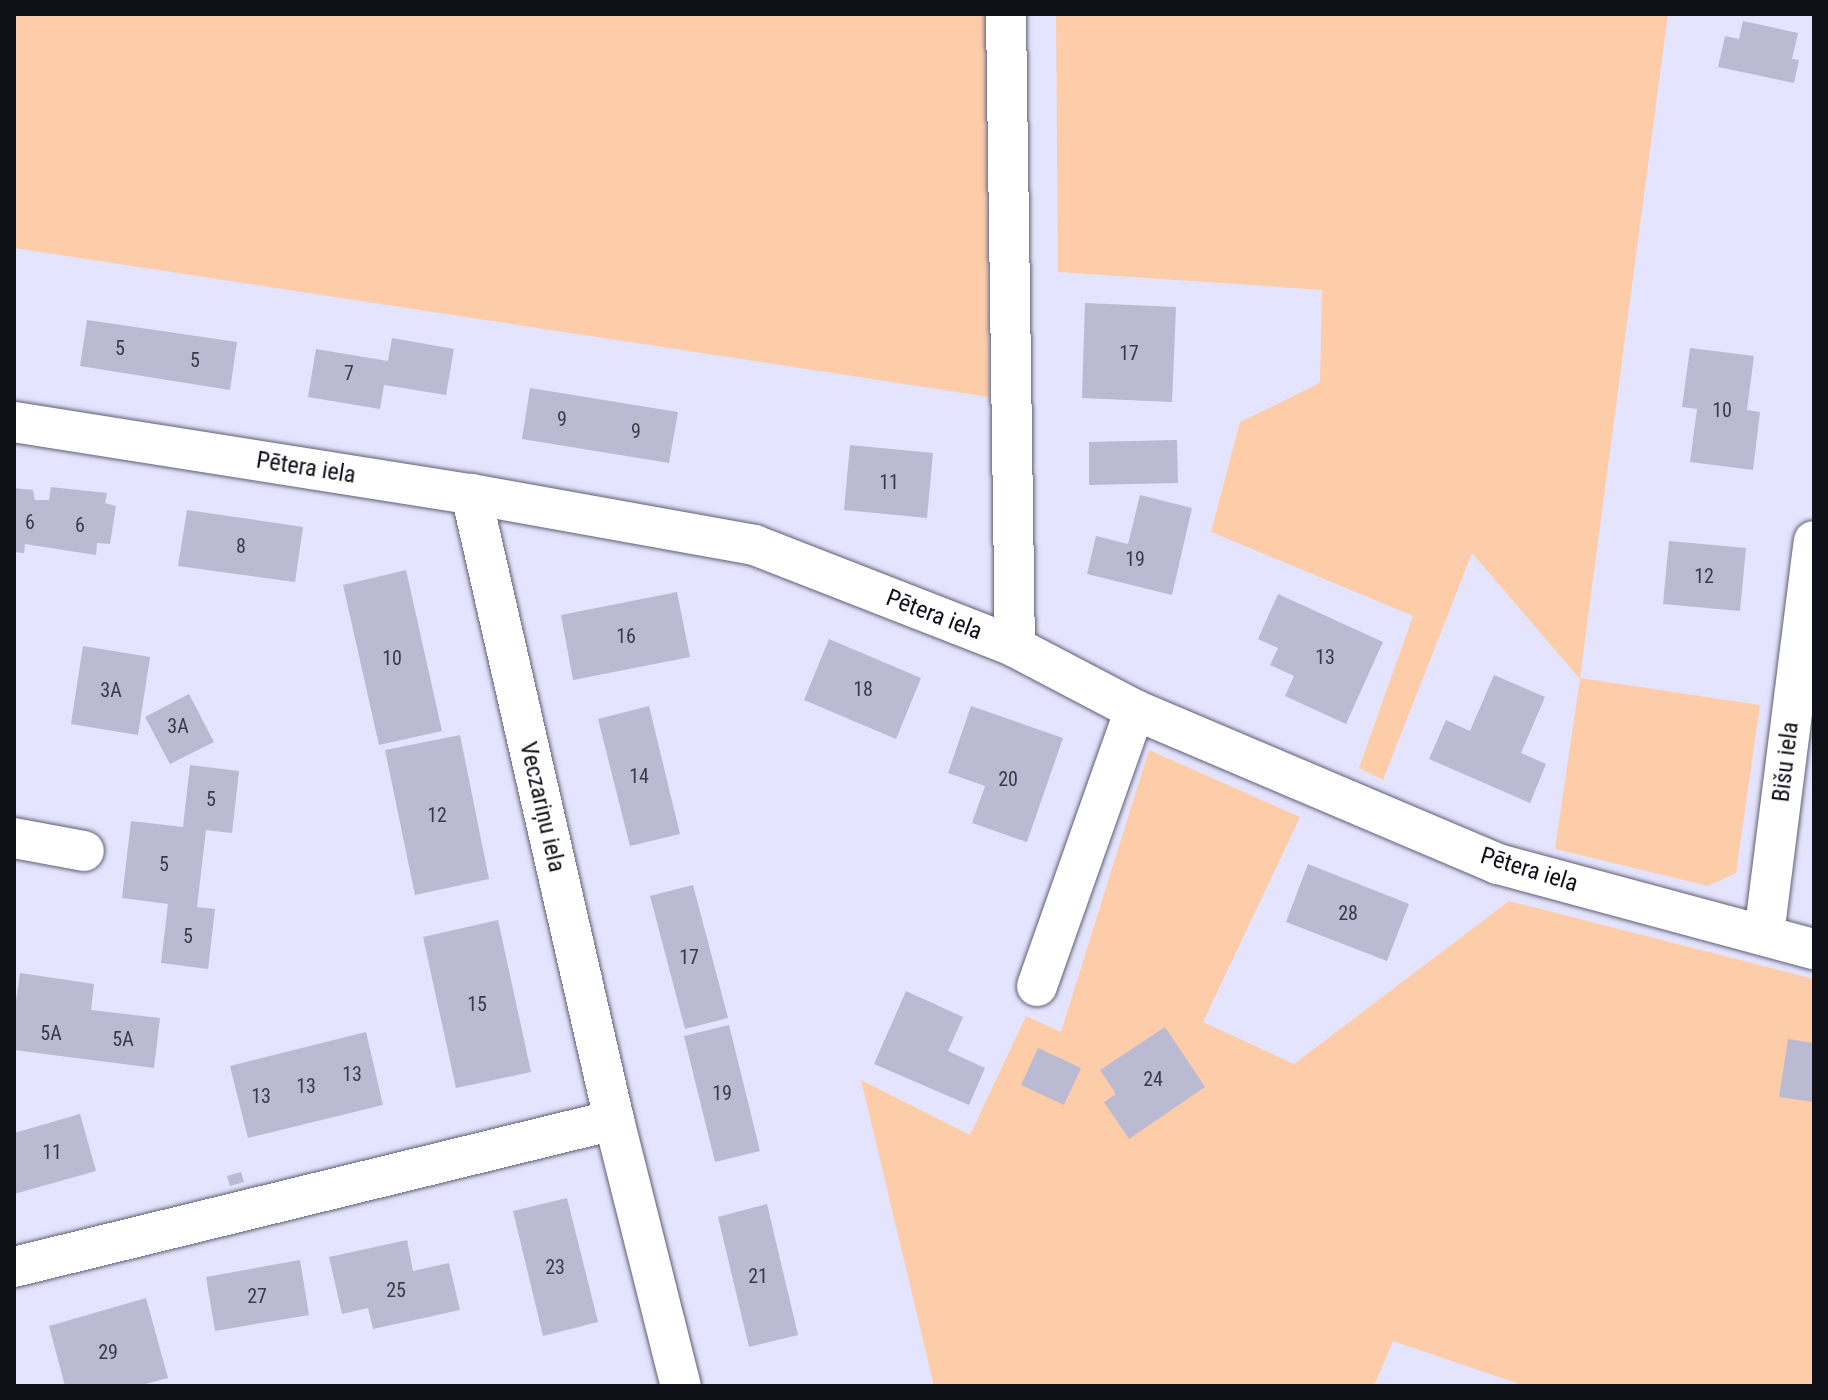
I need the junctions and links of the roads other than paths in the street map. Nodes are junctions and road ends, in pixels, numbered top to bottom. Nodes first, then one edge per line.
1 (1006, 14) edge
2 (14, 422) edge
3 (471, 494) junction
4 (1814, 541) edge
5 (1015, 647) junction
6 (1135, 710) junction
7 (14, 838) edge
8 (84, 851) dead end
9 (1764, 935) junction
10 (1814, 949) edge
11 (1037, 986) dead end
12 (614, 1120) junction
13 (14, 1267) edge
14 (681, 1386) edge

1 - 5 street
2 - 3 street, Pētera iela
3 - 5 street, Pētera iela
3 - 12 street, Veczariņu iela
4 - 9 street, Bišu iela
5 - 6 street, Pētera iela
6 - 9 street, Pētera iela
6 - 11 street
7 - 8 street
9 - 10 street, Pētera iela
12 - 13 street
12 - 14 street, Veczariņu iela

